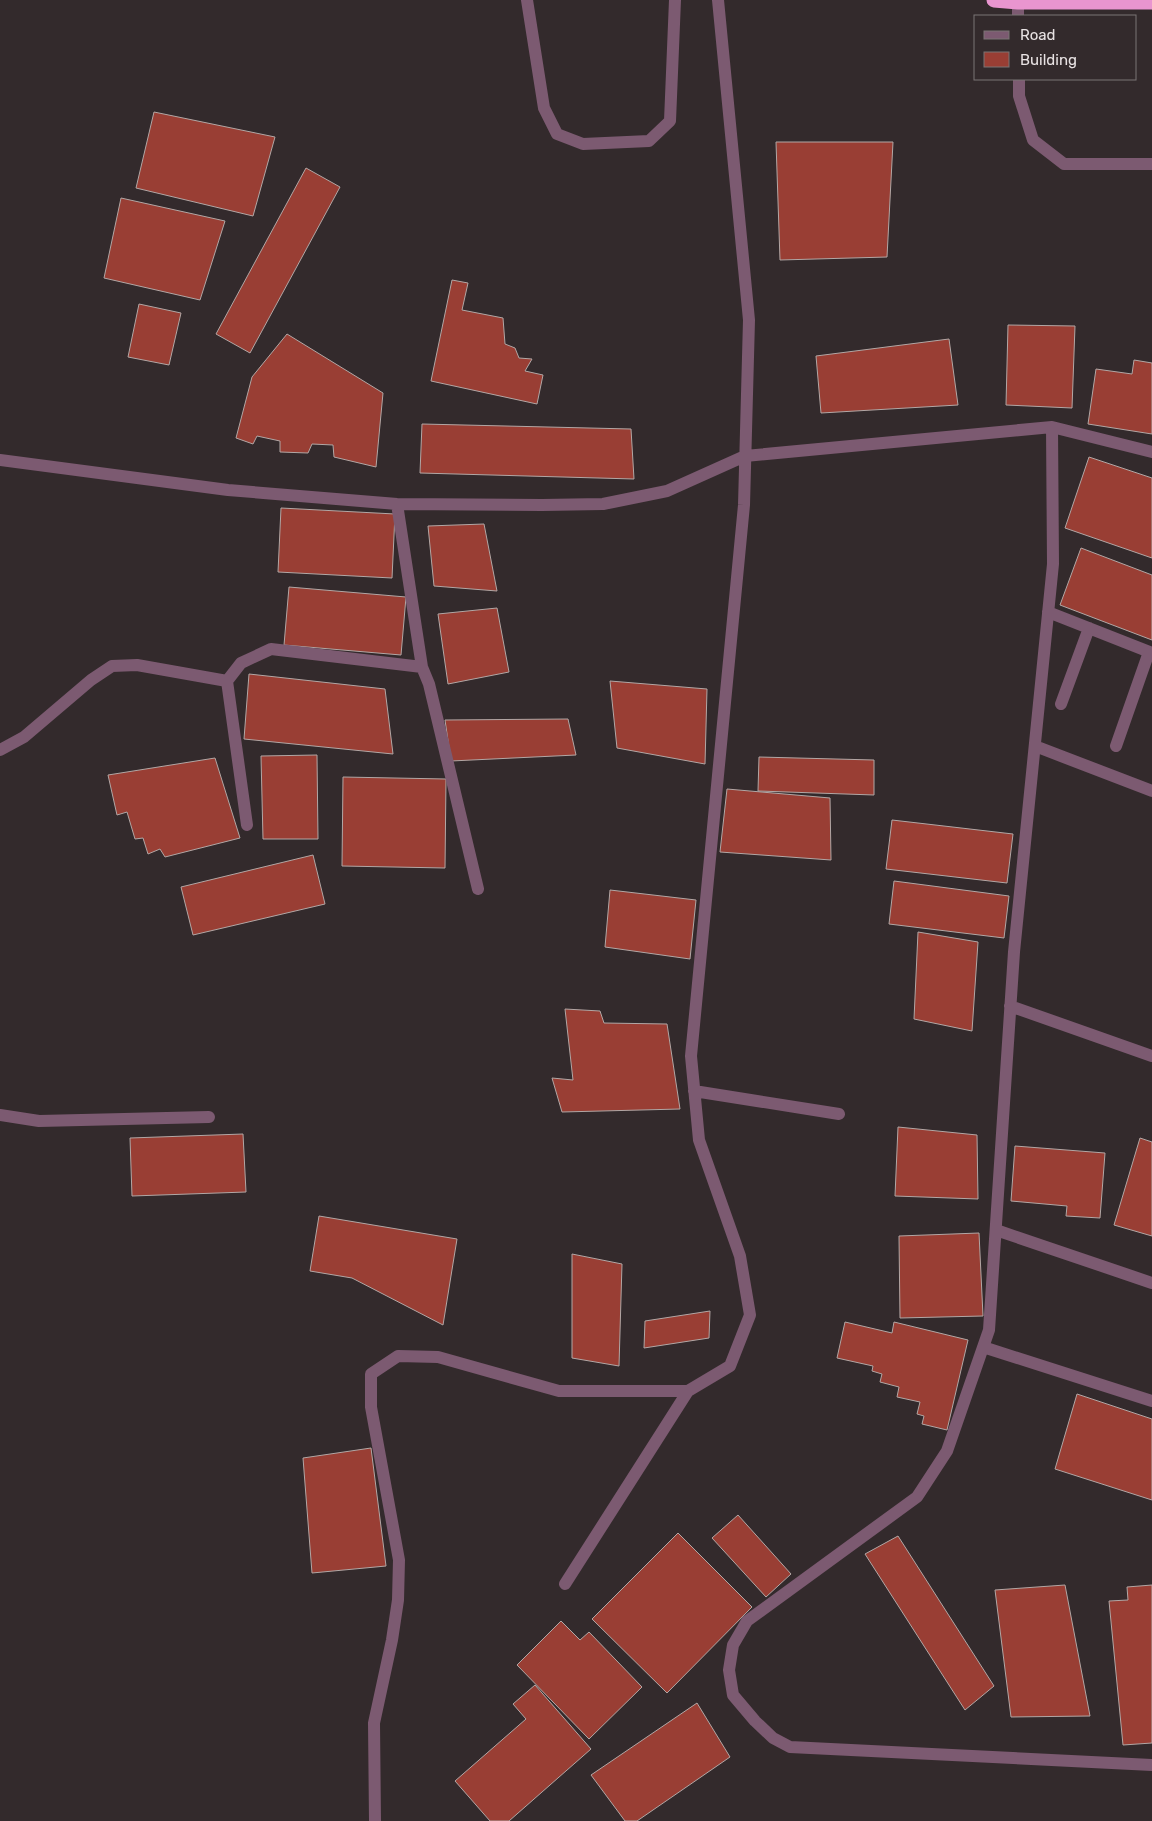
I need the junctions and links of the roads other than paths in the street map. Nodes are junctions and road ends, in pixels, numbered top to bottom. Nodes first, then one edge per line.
1 (527, 0) edge
2 (675, 0) edge
3 (718, 0) edge
4 (994, 0) edge
5 (1152, 2) edge
6 (1018, 9) edge
7 (1019, 80) edge
8 (1152, 164) edge
9 (1052, 427) junction
10 (1152, 452) edge
11 (745, 456) junction
12 (0, 460) edge
13 (397, 504) junction
14 (1048, 612) junction
15 (1088, 628) junction
16 (1150, 652) edge
17 (422, 667) junction
18 (227, 681) junction
19 (1061, 704) dead end
20 (1035, 746) junction
21 (1116, 746) dead end
22 (0, 750) edge
23 (1152, 791) edge
24 (247, 825) dead end
25 (478, 889) dead end
26 (1010, 1006) junction
27 (1152, 1056) edge
28 (694, 1091) junction
29 (839, 1114) dead end
30 (0, 1115) edge
31 (210, 1117) dead end
32 (996, 1230) junction
33 (1152, 1282) edge
34 (983, 1347) junction
35 (688, 1391) junction
36 (1152, 1401) edge
37 (565, 1584) dead end
38 (1152, 1765) edge
39 (375, 1821) edge

1 - 2 street
3 - 11 street
4 - 6 highway
5 - 6 highway
7 - 8 street
9 - 10 street
9 - 11 street
9 - 14 street
11 - 13 street
11 - 28 street
12 - 13 street
13 - 17 street
14 - 15 street
14 - 20 street
15 - 16 street
15 - 19 street
16 - 21 street
17 - 18 street
17 - 25 street
18 - 22 street
18 - 24 street
20 - 23 street
20 - 26 street
26 - 27 street
26 - 32 street
28 - 29 street
28 - 35 street
30 - 31 street
32 - 33 street
32 - 34 street
34 - 36 street
34 - 38 street
35 - 37 street
35 - 39 street

